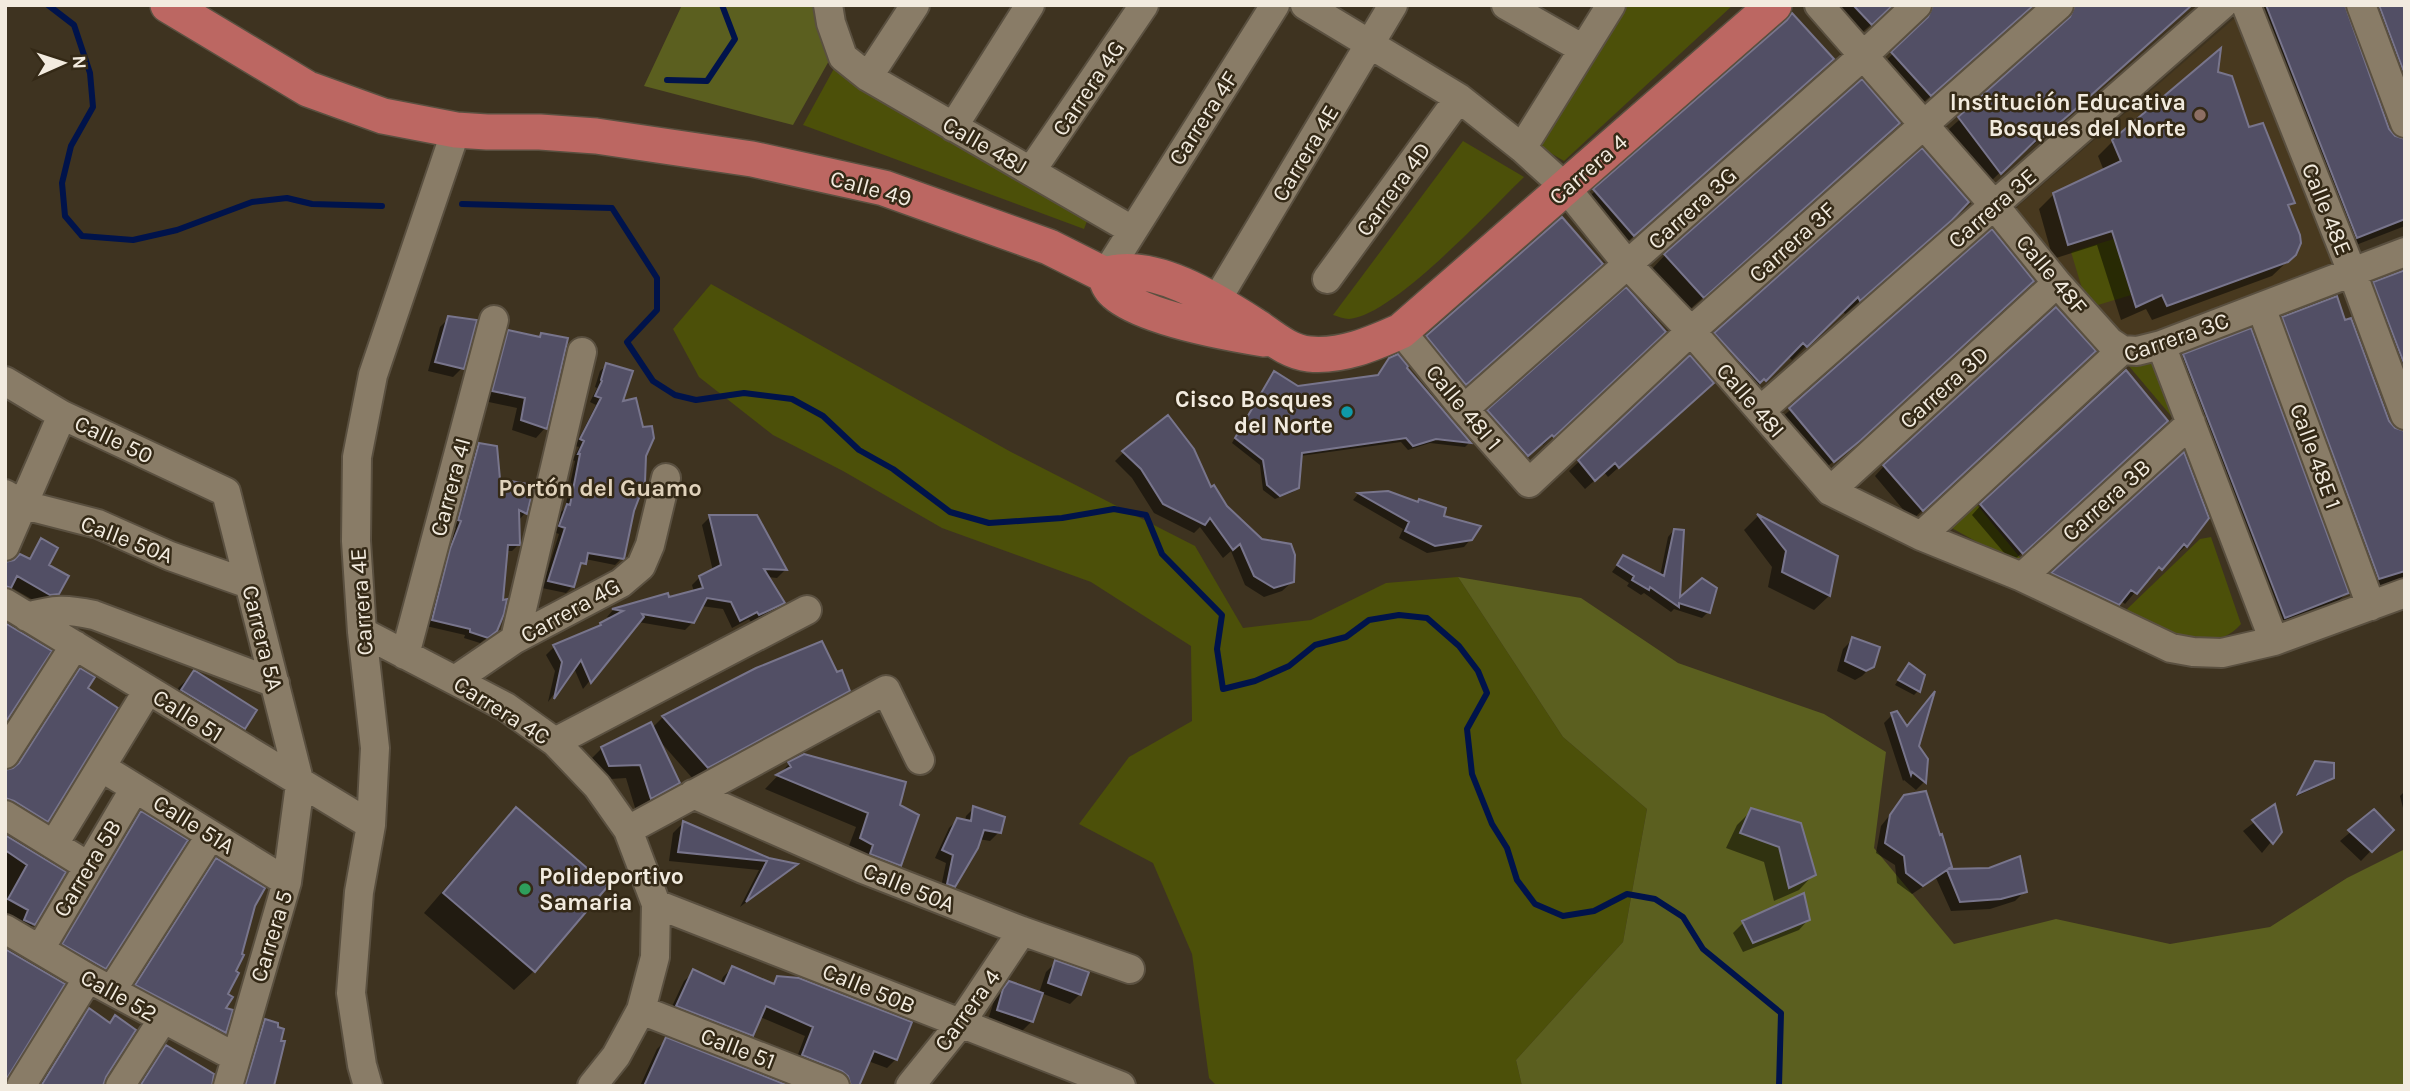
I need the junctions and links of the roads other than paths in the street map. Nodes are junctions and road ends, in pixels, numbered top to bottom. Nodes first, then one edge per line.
1 (168, 5) edge
2 (828, 5) edge
3 (915, 5) edge
4 (1030, 5) edge
5 (1144, 5) edge
6 (1275, 5) edge
7 (1305, 5) edge
8 (1393, 5) edge
9 (1506, 5) edge
10 (1611, 5) edge
11 (1774, 5) edge
12 (1819, 5) edge
13 (1917, 5) edge
14 (2059, 5) edge
15 (2222, 5) edge
16 (2246, 5) edge
17 (2361, 5) edge
18 (1370, 45) junction
19 (1583, 50) junction
20 (1864, 55) junction
21 (868, 77) junction
22 (1459, 98) junction
23 (2405, 123) edge
24 (1925, 124) junction
25 (953, 127) junction
26 (456, 130) junction
27 (1522, 148) junction
28 (1031, 171) junction
29 (1566, 188) junction
30 (1994, 205) junction
31 (1132, 230) junction
32 (2405, 252) edge
33 (1628, 265) junction
34 (2352, 272) junction
35 (1105, 275) junction
36 (1327, 279) dead end
37 (2057, 284) junction
38 (1216, 301) junction
39 (2261, 307) junction
40 (494, 320) dead end
41 (1401, 331) junction
42 (1691, 331) junction
43 (1279, 341) junction
44 (2161, 345) junction
45 (2122, 350) junction
46 (582, 352) dead end
47 (5, 381) edge
48 (1464, 409) junction
49 (1761, 410) junction
50 (62, 415) junction
51 (2405, 415) edge
52 (2191, 423) junction
53 (666, 478) dead end
54 (1529, 483) joint
55 (1830, 491) junction
56 (226, 492) joint
57 (15, 500) edge
58 (1921, 536) junction
59 (5, 546) edge
60 (2022, 577) junction
61 (249, 584) junction
62 (2405, 593) edge
63 (2371, 606) junction
64 (16, 610) edge
65 (807, 610) dead end
66 (362, 632) junction
67 (516, 639) junction
68 (2274, 640) junction
69 (75, 646) junction
70 (405, 655) junction
71 (455, 680) junction
72 (275, 683) junction
73 (148, 690) junction
74 (555, 742) junction
75 (5, 754) edge
76 (920, 760) dead end
77 (101, 767) junction
78 (300, 784) junction
79 (135, 788) junction
80 (693, 794) junction
81 (5, 815) edge
82 (371, 825) junction
83 (628, 830) junction
84 (211, 835) junction
85 (54, 844) junction
86 (88, 866) junction
87 (288, 882) junction
88 (656, 904) junction
89 (1022, 931) junction
90 (6, 932) edge
91 (40, 949) junction
92 (1130, 969) dead end
93 (100, 984) junction
94 (641, 1010) junction
95 (163, 1019) junction
96 (960, 1024) junction
97 (235, 1057) junction
98 (21, 1086) edge
99 (120, 1086) edge
100 (228, 1086) edge
101 (368, 1086) edge
102 (592, 1086) edge
103 (835, 1086) edge
104 (910, 1086) edge
105 (1121, 1086) edge

1 - 26 main road, Calle 49
2 - 21 street, Calle 48J
3 - 21 street
4 - 25 street
5 - 28 street, Carrera 4G
6 - 31 street, Carrera 4F
7 - 18 street, Calle 48I
8 - 18 street, Carrera 4E
9 - 19 street
10 - 19 street
11 - 29 main road, Carrera 4
12 - 20 street, Calle 48F
13 - 20 street, Carrera 3G
14 - 24 street, Carrera 3F
15 - 30 street, Carrera 3E
16 - 34 street, Calle 48E
17 - 23 street
18 - 22 street, Calle 48I
18 - 38 street, Carrera 4E
19 - 27 street
20 - 24 street, Calle 48F
20 - 33 street, Carrera 3G
21 - 25 street, Calle 48J
22 - 27 street, Calle 48I
22 - 36 street, Carrera 4D
24 - 30 street, Calle 48F
24 - 42 street, Carrera 3F
25 - 28 street, Calle 48J
26 - 35 main road, Calle 49
26 - 66 street, Carrera 4E
27 - 29 street, Calle 48I
28 - 31 street, Calle 48J
29 - 33 street, Calle 48I
29 - 41 main road, Carrera 4
30 - 37 street, Calle 48F
30 - 49 street, Carrera 3E
31 - 35 street
32 - 34 street, Carrera 3C
33 - 42 street, Calle 48I
33 - 48 street, Carrera 3G
34 - 39 street, Carrera 3C
34 - 51 street, Calle 48E
35 - 38 main road
35 - 43 main road
37 - 45 street, Calle 48F
37 - 55 street, Carrera 3D
38 - 43 main road
39 - 44 street, Carrera 3C
39 - 63 street, Calle 48E 1
40 - 70 street, Carrera 4I
41 - 43 main road
41 - 48 street, Calle 48I 1
42 - 49 street, Calle 48I
42 - 54 street, Carrera 3F
44 - 45 street, Carrera 3C
44 - 52 street
45 - 58 street, Carrera 3C
46 - 67 street
47 - 50 street, Calle 50
48 - 54 street, Calle 48I 1
49 - 55 street, Calle 48I
50 - 56 street, Calle 50
50 - 57 street
52 - 60 street, Carrera 3B
52 - 68 street
53 - 67 street, Carrera 4G
55 - 58 street, Calle 48I
56 - 61 street, Carrera 5A
57 - 59 street
57 - 61 street, Calle 50A
58 - 60 street, Calle 48I
60 - 68 street, Calle 48I
61 - 72 street, Carrera 5A
62 - 63 street, Calle 48I
63 - 68 street, Calle 48I
64 - 69 street, Calle 51
64 - 72 street
65 - 74 street
66 - 70 street, Carrera 4C
66 - 82 street, Carrera 4E
67 - 71 street, Carrera 4G
69 - 73 street, Calle 51
69 - 75 street
70 - 71 street, Carrera 4C
71 - 74 street, Carrera 4C
72 - 78 street, Carrera 5A
73 - 77 street
73 - 78 street, Calle 51
74 - 83 street, Carrera 4C
76 - 80 street
77 - 79 street, Calle 51A
77 - 85 street
78 - 82 street, Calle 51
78 - 87 street, Carrera 5
79 - 84 street, Calle 51A
79 - 86 street, Carrera 5B
80 - 83 street
80 - 89 street, Calle 50A
81 - 85 street
82 - 101 street, Carrera 4E
83 - 88 street, Carrera 4C
84 - 87 street, Calle 51A
84 - 93 street
85 - 86 street
86 - 91 street, Carrera 5B
87 - 97 street, Carrera 5
88 - 94 street, Carrera 4C
88 - 96 street, Calle 50B
89 - 92 street, Calle 50A
89 - 96 street, Carrera 4
90 - 91 street, Calle 52
91 - 93 street, Calle 52
93 - 95 street, Calle 52
93 - 98 street
94 - 102 street, Carrera 4C
94 - 103 street, Calle 51
95 - 97 street, Calle 52
95 - 99 street
96 - 104 street, Carrera 4
96 - 105 street, Calle 50B
97 - 100 street, Carrera 5

